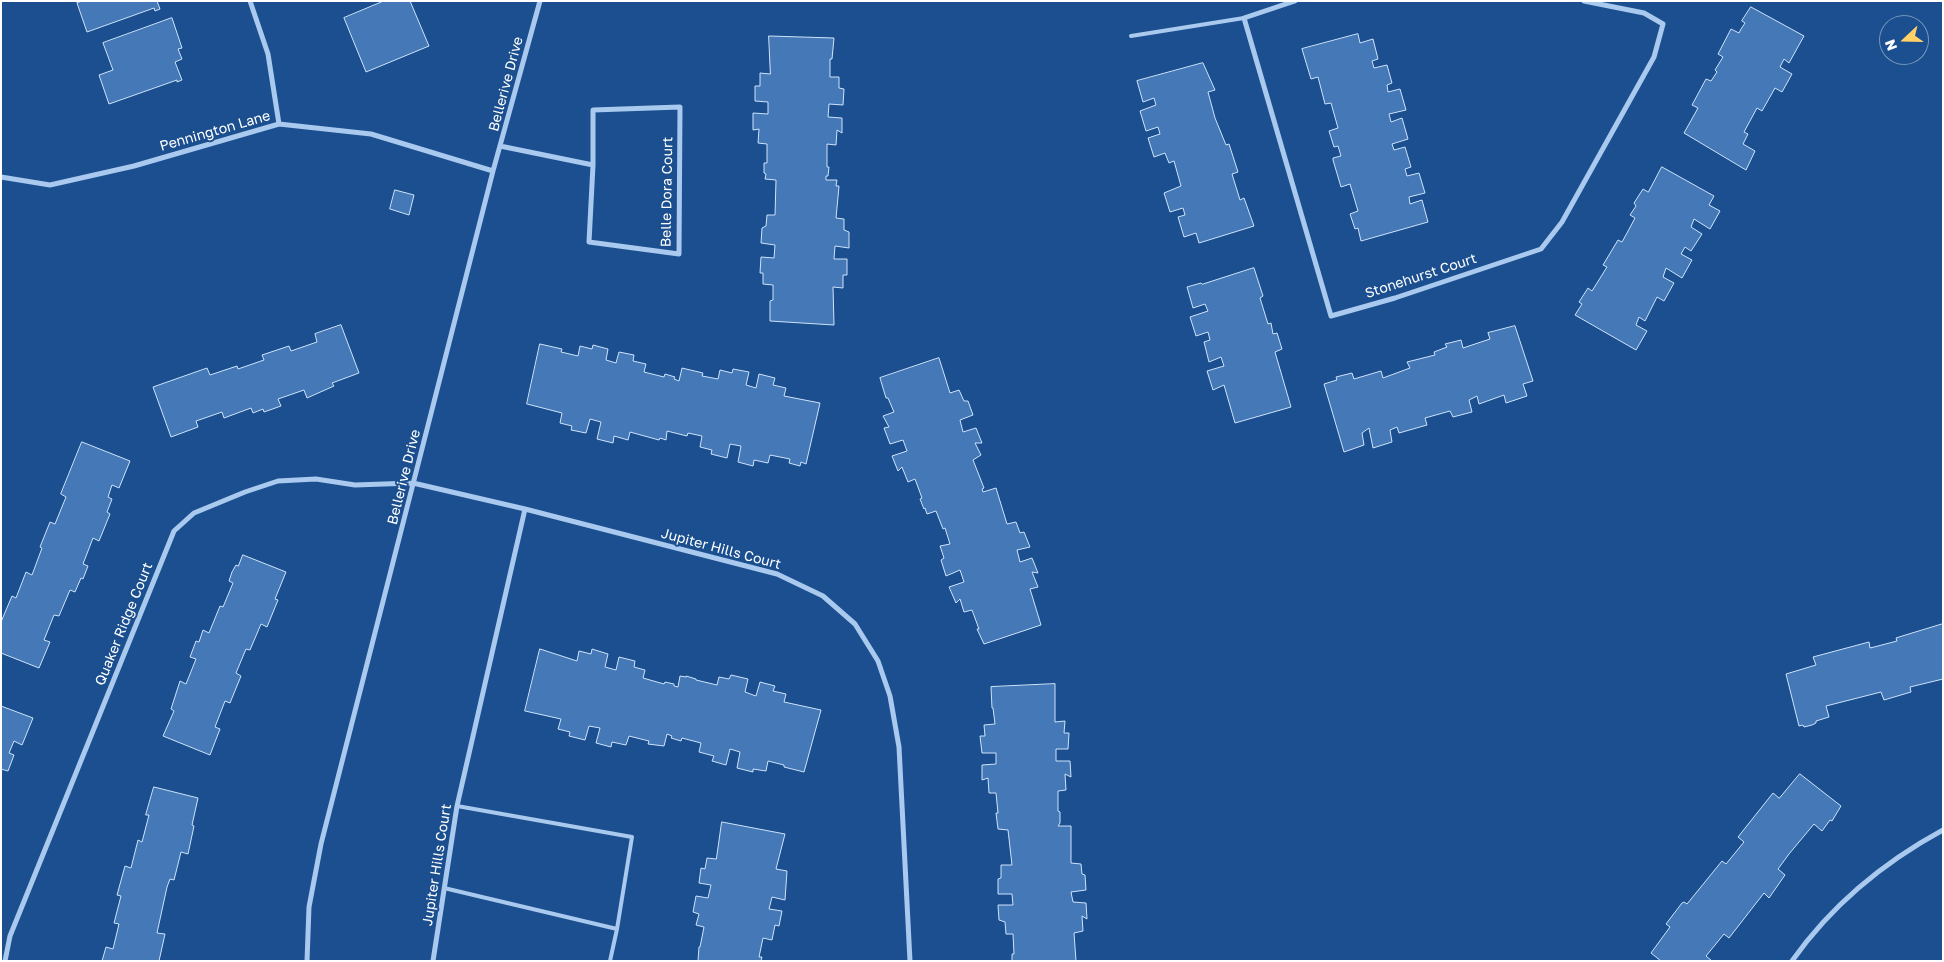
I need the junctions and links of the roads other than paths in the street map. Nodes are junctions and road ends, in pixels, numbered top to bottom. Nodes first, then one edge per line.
1 (250, 1) edge
2 (540, 1) edge
3 (1295, 1) edge
4 (1584, 1) edge
5 (1244, 18) junction
6 (1131, 36) dead end
7 (279, 124) junction
8 (500, 146) junction
9 (593, 165) junction
10 (493, 171) junction
11 (1, 177) edge
12 (414, 484) junction
13 (524, 509) junction
14 (457, 806) junction
15 (1943, 830) edge
16 (444, 888) junction
17 (617, 929) junction
18 (5, 961) edge
19 (307, 961) edge
20 (433, 961) edge
21 (610, 961) edge
22 (910, 961) edge
23 (1792, 961) edge

1 - 7 street
2 - 8 street, Bellerive Drive
3 - 5 street
4 - 5 street, Stonehurst Court
5 - 6 lane
7 - 10 street, Pennington Lane
7 - 11 street, Pennington Lane
8 - 9 street
8 - 10 street, Bellerive Drive
9 - 9 street, Belle Dora Court
10 - 12 street, Bellerive Drive
12 - 13 street, Jupiter Hills Court
12 - 18 street, Quaker Ridge Court
12 - 19 street, Bellerive Drive
13 - 14 street, Jupiter Hills Court
13 - 22 street, Jupiter Hills Court
14 - 16 street, Jupiter Hills Court
14 - 17 lane
15 - 23 street
16 - 17 lane
16 - 20 street, Jupiter Hills Court
17 - 21 lane

